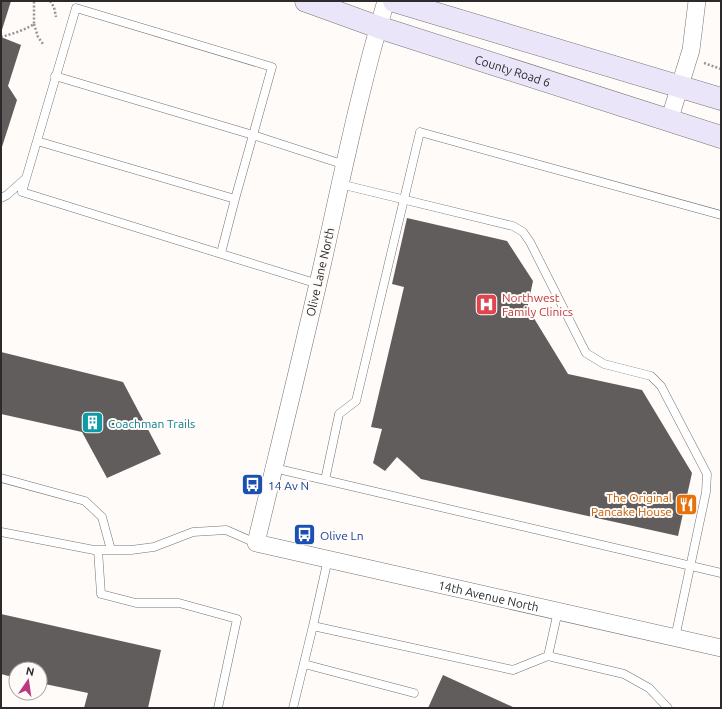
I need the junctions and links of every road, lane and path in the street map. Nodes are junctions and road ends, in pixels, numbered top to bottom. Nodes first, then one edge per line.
1 (34, 1) edge
2 (50, 1) edge
3 (306, 1) edge
4 (386, 1) edge
5 (394, 1) edge
6 (697, 1) edge
7 (56, 17) dead end
8 (34, 24) junction
9 (378, 27) junction
10 (1, 37) edge
11 (43, 44) dead end
12 (55, 76) junction
13 (679, 86) junction
14 (721, 99) edge
15 (669, 121) junction
16 (253, 135) junction
17 (721, 137) edge
18 (37, 141) junction
19 (345, 165) junction
20 (26, 178) junction
21 (340, 184) junction
22 (1, 198) edge
23 (236, 199) junction
24 (404, 200) junction
25 (721, 215) edge
26 (221, 253) junction
27 (318, 284) junction
28 (274, 468) junction
29 (1, 478) edge
30 (325, 480) junction
31 (1, 532) edge
32 (256, 543) junction
33 (98, 550) junction
34 (111, 550) junction
35 (328, 559) junction
36 (690, 566) junction
37 (721, 573) edge
38 (558, 611) junction
39 (313, 626) junction
40 (675, 638) junction
41 (721, 648) edge
42 (548, 656) junction
43 (304, 664) junction
44 (414, 693) dead end
45 (218, 708) edge
46 (293, 708) edge
47 (668, 708) edge

1 - 8 path
2 - 7 path
3 - 9 main road, County Road 6
4 - 9 street, Olive Lane North
5 - 13 main road
6 - 13 street
8 - 10 path
8 - 11 path
9 - 15 main road, County Road 6
9 - 19 street, Olive Lane North
12 - 16 lane
12 - 16 lane
12 - 18 lane
13 - 14 main road
13 - 15 street
15 - 17 main road, County Road 6
16 - 19 lane
16 - 23 lane
18 - 20 lane
18 - 23 lane
19 - 21 street, Olive Lane North
20 - 22 lane
20 - 26 lane
21 - 24 lane
21 - 27 street, Olive Lane North
23 - 26 lane
24 - 25 lane
24 - 30 lane
24 - 36 lane
26 - 27 lane
27 - 28 street, Olive Lane North
28 - 30 lane
28 - 32 street, Olive Lane North
29 - 34 lane
30 - 36 lane
31 - 33 lane
32 - 34 lane
32 - 35 street, 14th Avenue North
33 - 34 lane
33 - 45 lane
35 - 38 street, 14th Avenue North
35 - 39 lane
36 - 37 lane
36 - 40 lane
38 - 40 street, 14th Avenue North
38 - 42 lane
39 - 42 lane
39 - 43 lane
40 - 41 street, 14th Avenue North
42 - 47 lane
43 - 44 lane
43 - 46 lane

